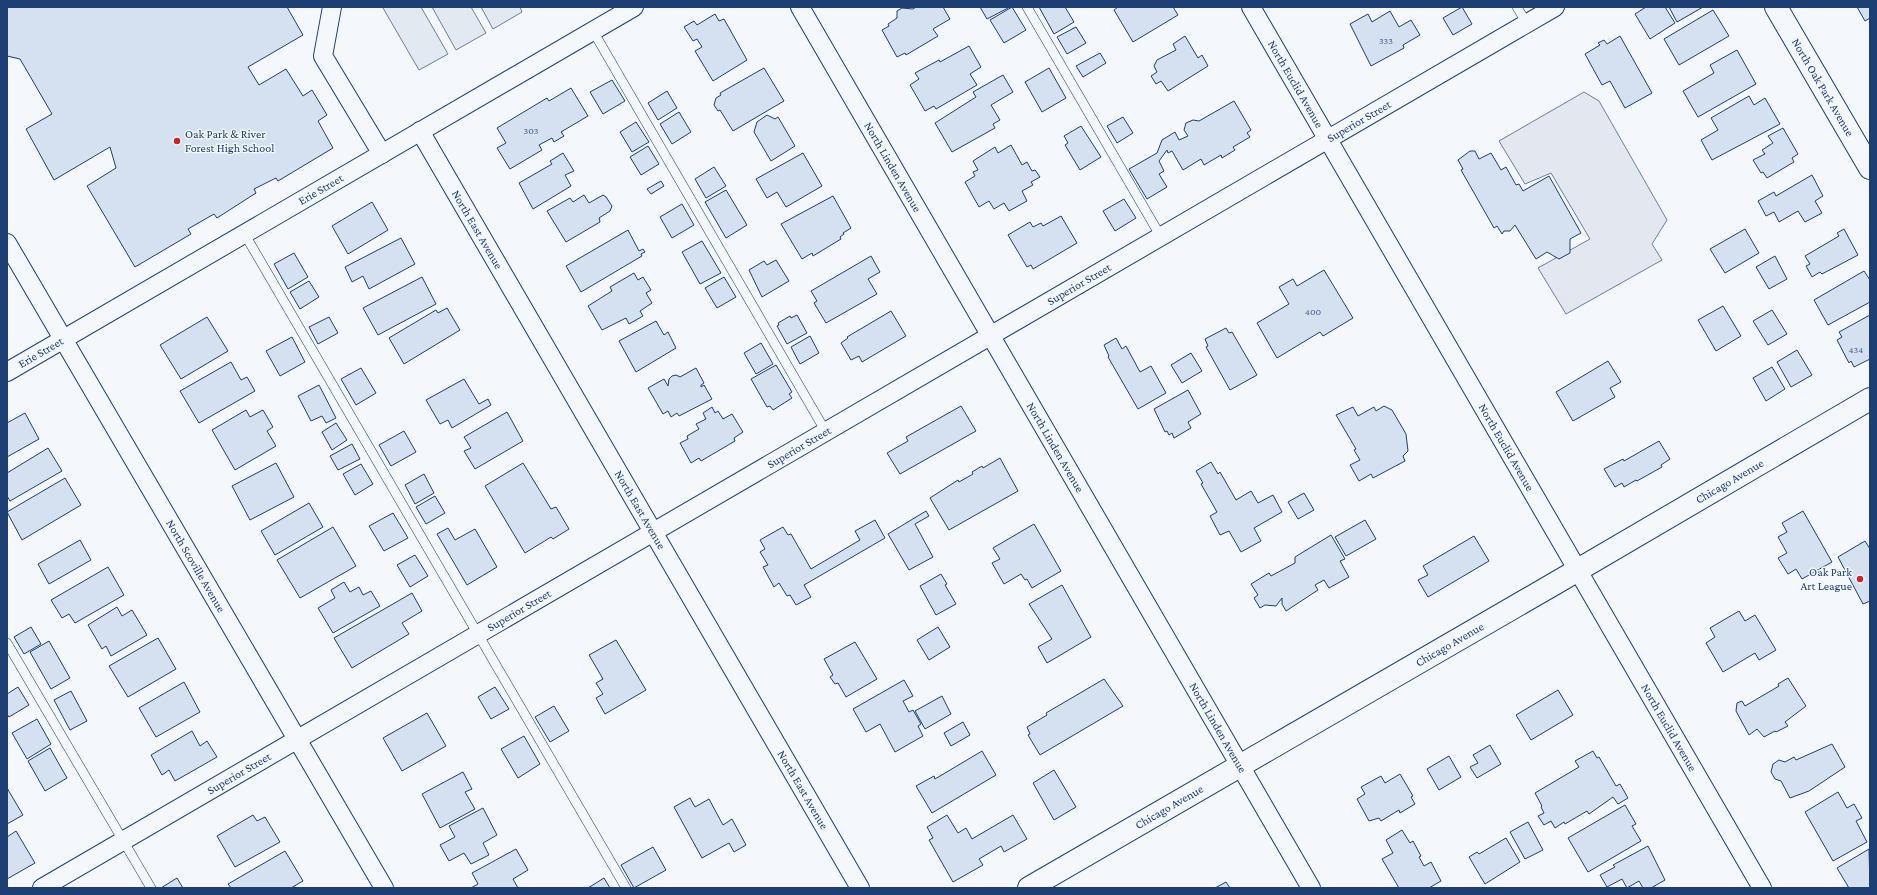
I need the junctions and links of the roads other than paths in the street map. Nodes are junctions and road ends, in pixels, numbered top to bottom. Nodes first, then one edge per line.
1 (332, 7) edge
2 (634, 7) edge
3 (800, 7) edge
4 (1027, 7) edge
5 (1251, 7) edge
6 (1517, 7) edge
7 (1555, 7) edge
8 (1776, 7) edge
9 (1527, 24) junction
10 (593, 31) junction
11 (420, 131) junction
12 (1328, 140) junction
13 (382, 154) junction
14 (1870, 168) edge
15 (244, 233) junction
16 (1161, 237) junction
17 (7, 243) edge
18 (991, 336) junction
19 (63, 338) junction
20 (7, 372) edge
21 (1870, 399) edge
22 (826, 432) junction
23 (654, 532) junction
24 (1578, 571) junction
25 (478, 634) junction
26 (7, 643) edge
27 (297, 739) junction
28 (1240, 766) junction
29 (123, 841) junction
30 (42, 888) edge
31 (150, 888) edge
32 (384, 888) edge
33 (626, 888) edge
34 (860, 888) edge
35 (1029, 888) edge
36 (1311, 888) edge
37 (1762, 888) edge

1 - 13 street
2 - 10 street, Erie Street
3 - 18 street, North Linden Avenue
4 - 16 lane
5 - 12 street, North Euclid Avenue
6 - 9 lane
7 - 9 street, Superior Street
8 - 14 main road, North Oak Park Avenue
9 - 12 street, Superior Street
10 - 11 street, Erie Street
10 - 22 lane
11 - 13 street, Erie Street
11 - 23 street, North East Avenue
12 - 16 street, Superior Street
12 - 24 street, North Euclid Avenue
13 - 15 street, Erie Street
15 - 19 street, Erie Street
15 - 25 lane
16 - 18 street, Superior Street
17 - 19 street, North Scoville Avenue
18 - 22 street, Superior Street
18 - 28 street, North Linden Avenue
19 - 20 street, Erie Street
19 - 27 street, North Scoville Avenue
21 - 24 main road, Chicago Avenue
22 - 23 street, Superior Street
23 - 25 street, Superior Street
23 - 34 street, North East Avenue
24 - 28 main road, Chicago Avenue
24 - 37 street, North Euclid Avenue
25 - 27 street, Superior Street
25 - 33 lane
26 - 29 lane
27 - 29 street, Superior Street
27 - 32 street, North Scoville Avenue
28 - 35 main road, Chicago Avenue
28 - 36 street, North Linden Avenue
29 - 30 street, Superior Street
29 - 31 lane

